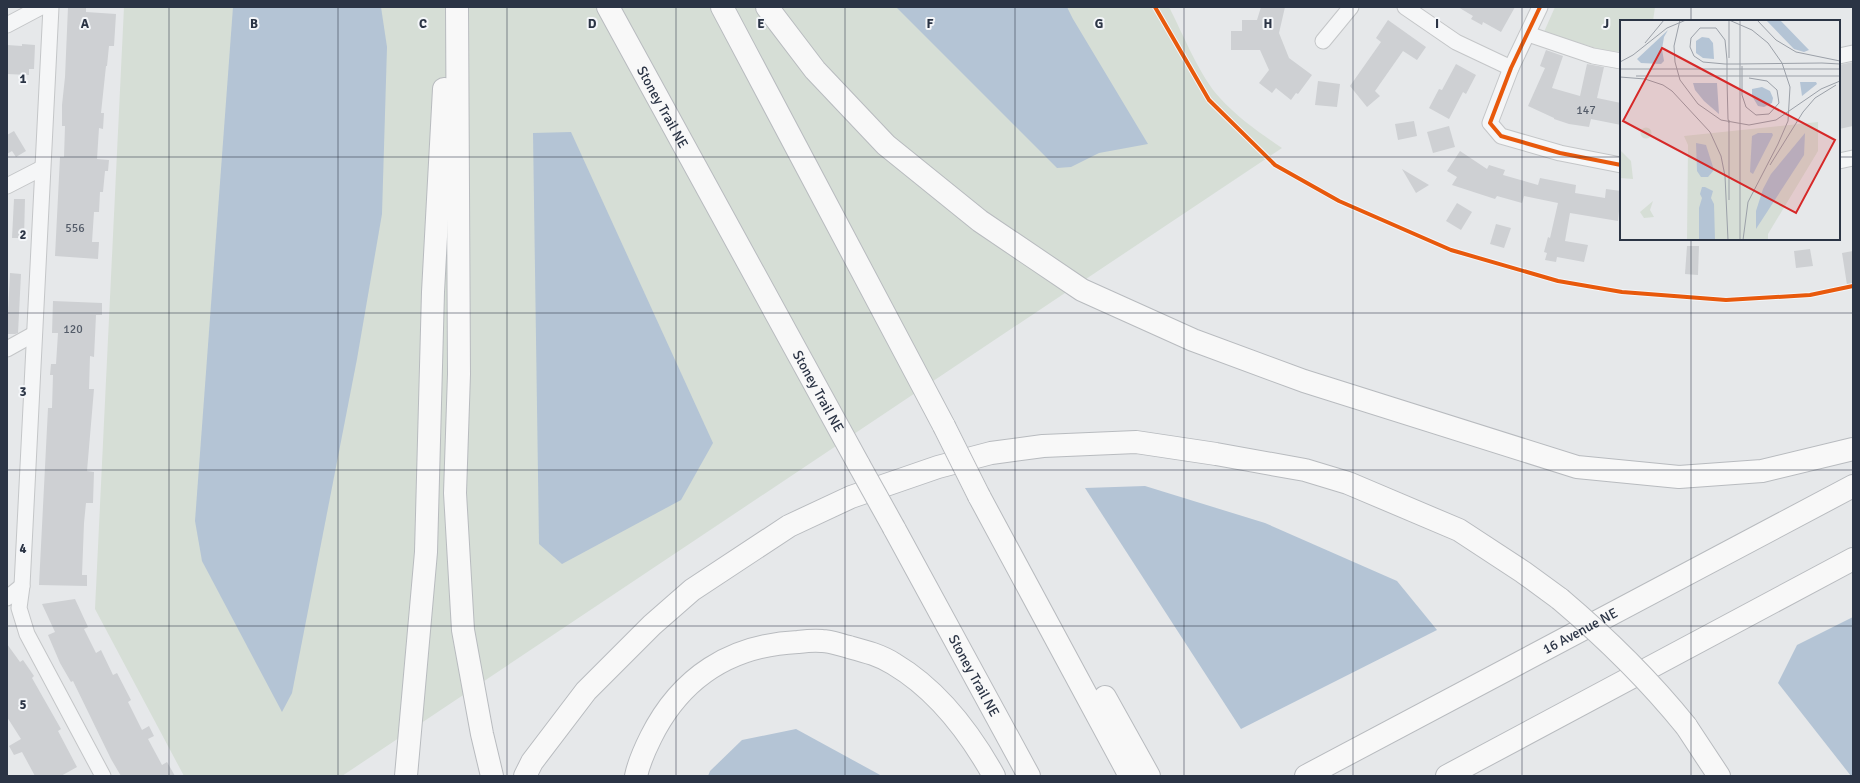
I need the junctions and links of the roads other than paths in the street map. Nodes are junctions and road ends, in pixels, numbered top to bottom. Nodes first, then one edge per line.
1 (41, 7) edge
2 (51, 7) edge
3 (457, 7) edge
4 (608, 7) edge
5 (722, 7) edge
6 (767, 7) edge
7 (1351, 7) edge
8 (1405, 7) edge
9 (1540, 7) edge
10 (7, 25) edge
11 (1528, 34) junction
12 (1323, 41) dead end
13 (458, 43) junction
14 (1853, 53) edge
15 (1840, 56) edge
16 (1620, 61) edge
17 (1511, 68) junction
18 (1853, 158) edge
19 (1840, 161) edge
20 (1620, 165) edge
21 (42, 168) junction
22 (7, 186) edge
23 (34, 334) junction
24 (7, 349) edge
25 (1853, 449) edge
26 (1853, 486) edge
27 (987, 498) junction
28 (1853, 559) edge
29 (22, 586) junction
30 (7, 598) edge
31 (492, 774) edge
32 (104, 776) edge
33 (406, 776) edge
34 (525, 776) edge
35 (636, 776) edge
36 (994, 776) edge
37 (1029, 776) edge
38 (1130, 776) edge
39 (1149, 776) edge
40 (1306, 776) edge
41 (1447, 776) edge
42 (1719, 776) edge

1 - 10 street
2 - 21 street
3 - 13 highway
4 - 37 highway, Stoney Trail NE, bridge
5 - 27 highway, bridge
6 - 25 highway
7 - 12 street
8 - 17 street
9 - 11 street
11 - 16 street
11 - 17 street
13 - 31 highway
13 - 33 highway
14 - 15 street
17 - 20 street
18 - 19 street
21 - 22 street
21 - 23 street
23 - 24 street
23 - 29 street
26 - 40 highway, 16 Avenue NE
27 - 38 highway
27 - 39 highway
28 - 41 highway
29 - 30 street
29 - 32 street
34 - 42 highway, bridge
35 - 36 highway

